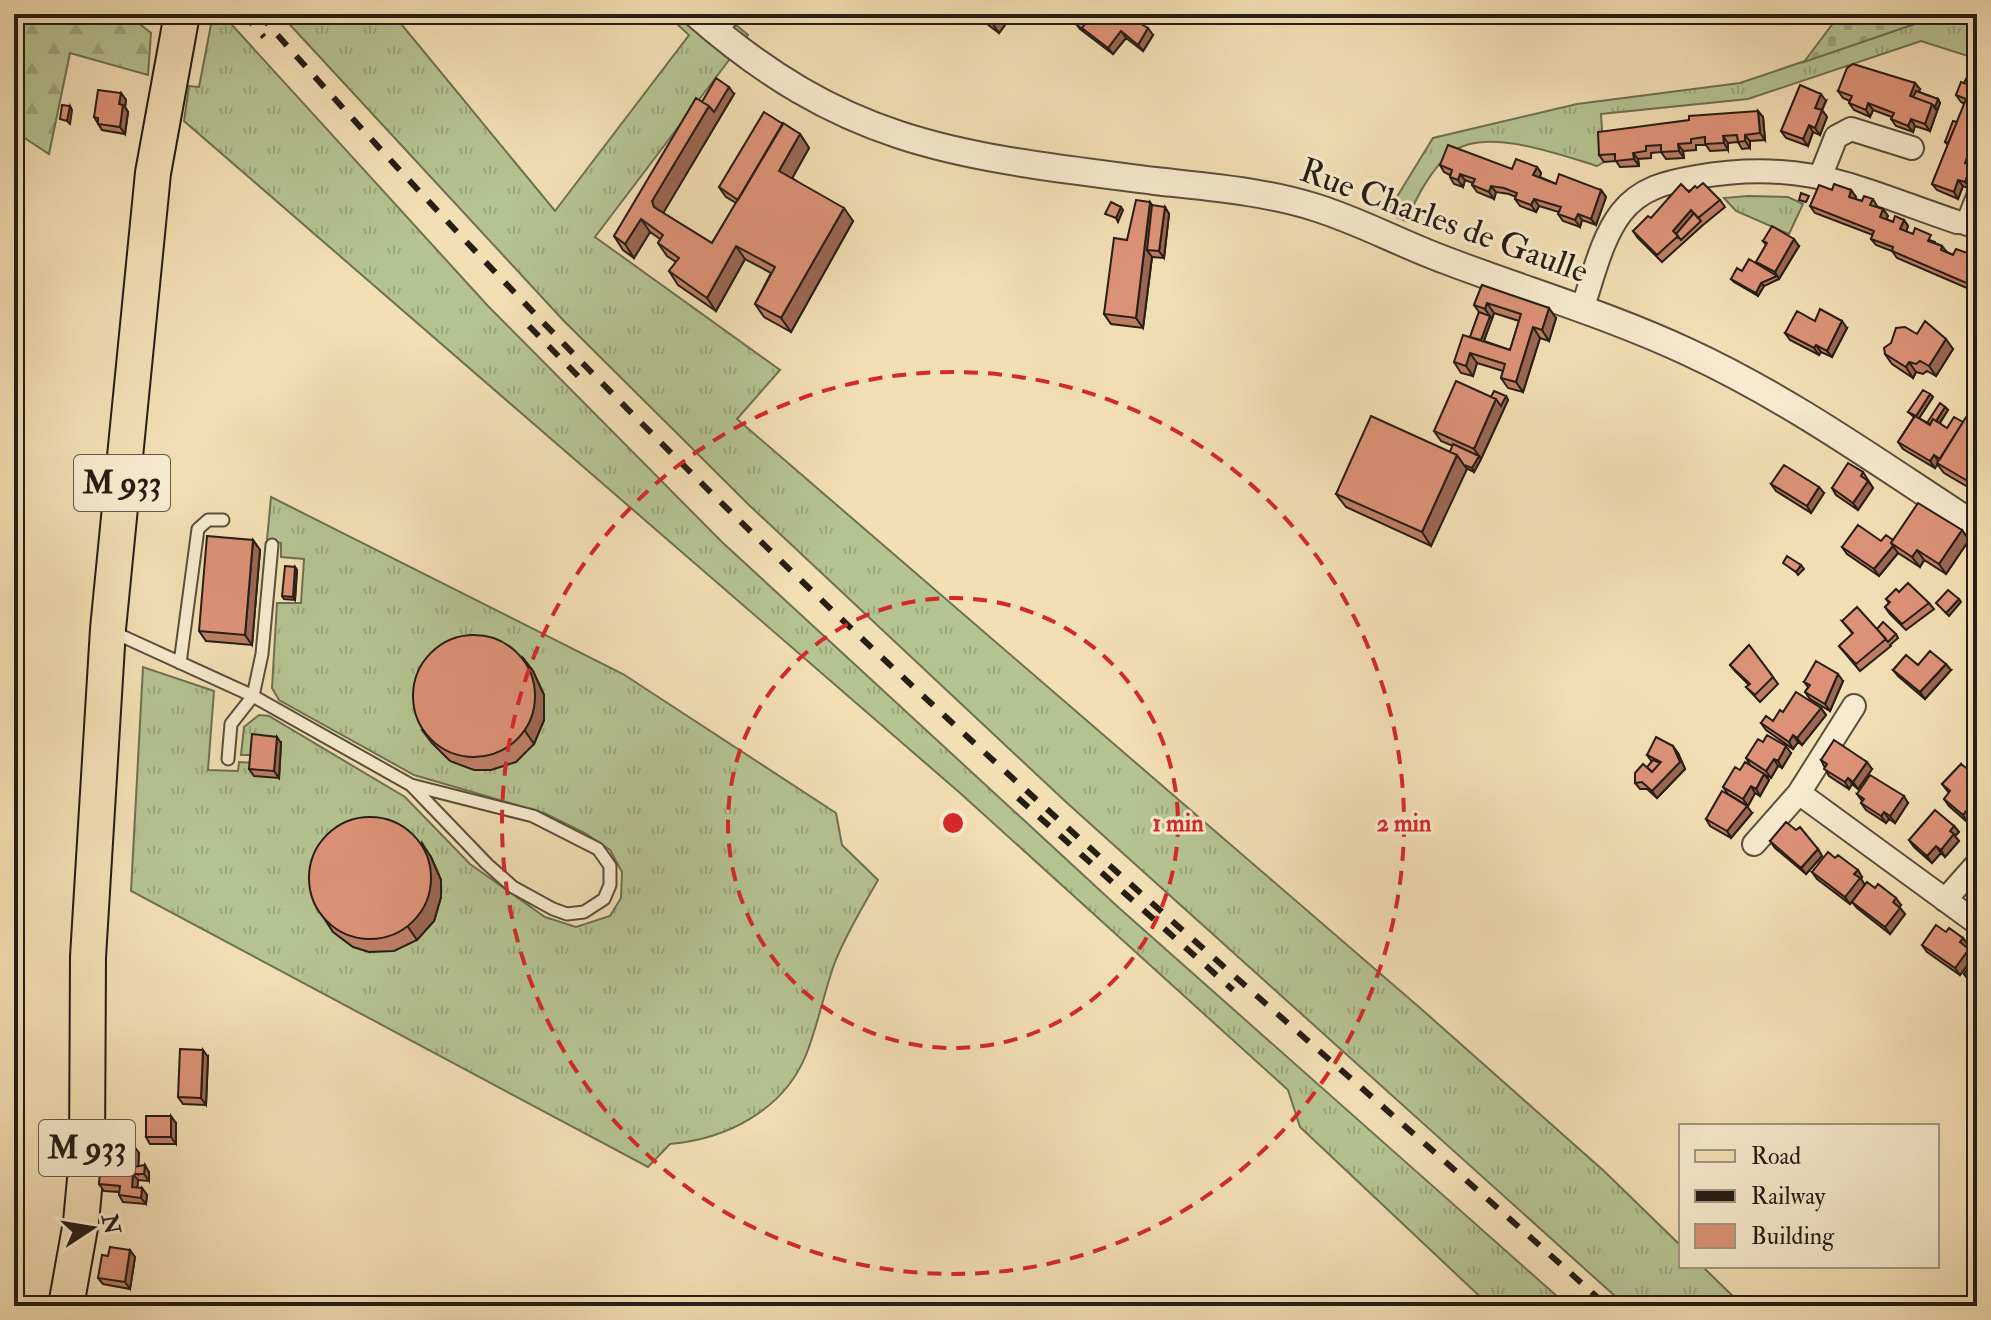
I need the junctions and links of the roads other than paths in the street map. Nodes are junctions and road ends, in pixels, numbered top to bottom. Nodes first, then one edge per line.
1 (696, 14) edge
2 (736, 14) edge
3 (182, 15) edge
4 (719, 35) junction
5 (1912, 148) dead end
6 (1821, 175) junction
7 (1977, 199) edge
8 (1972, 223) edge
9 (1582, 309) junction
10 (223, 520) dead end
11 (1977, 527) edge
12 (272, 545) dead end
13 (108, 629) junction
14 (180, 663) junction
15 (253, 696) junction
16 (1854, 706) dead end
17 (228, 759) dead end
18 (411, 785) junction
19 (1799, 793) junction
20 (1754, 844) dead end
21 (1977, 864) edge
22 (1945, 900) junction
23 (1977, 923) edge
24 (88, 957) junction
25 (50, 1306) edge
26 (66, 1306) edge

1 - 4 street, Rue Charles de Gaulle
2 - 4 lane
3 - 13 main road, M 933
4 - 9 street, Rue Charles de Gaulle
5 - 6 street
6 - 8 street
6 - 9 street
7 - 8 street
9 - 11 street, Rue Charles de Gaulle
10 - 14 lane
12 - 15 lane
13 - 14 lane
13 - 24 main road, M 933
14 - 15 lane
15 - 17 lane
15 - 18 lane
16 - 19 street
18 - 18 lane
19 - 20 street
19 - 22 street
21 - 22 street
22 - 23 street
24 - 25 main road, M 933
24 - 26 main road, M 933

